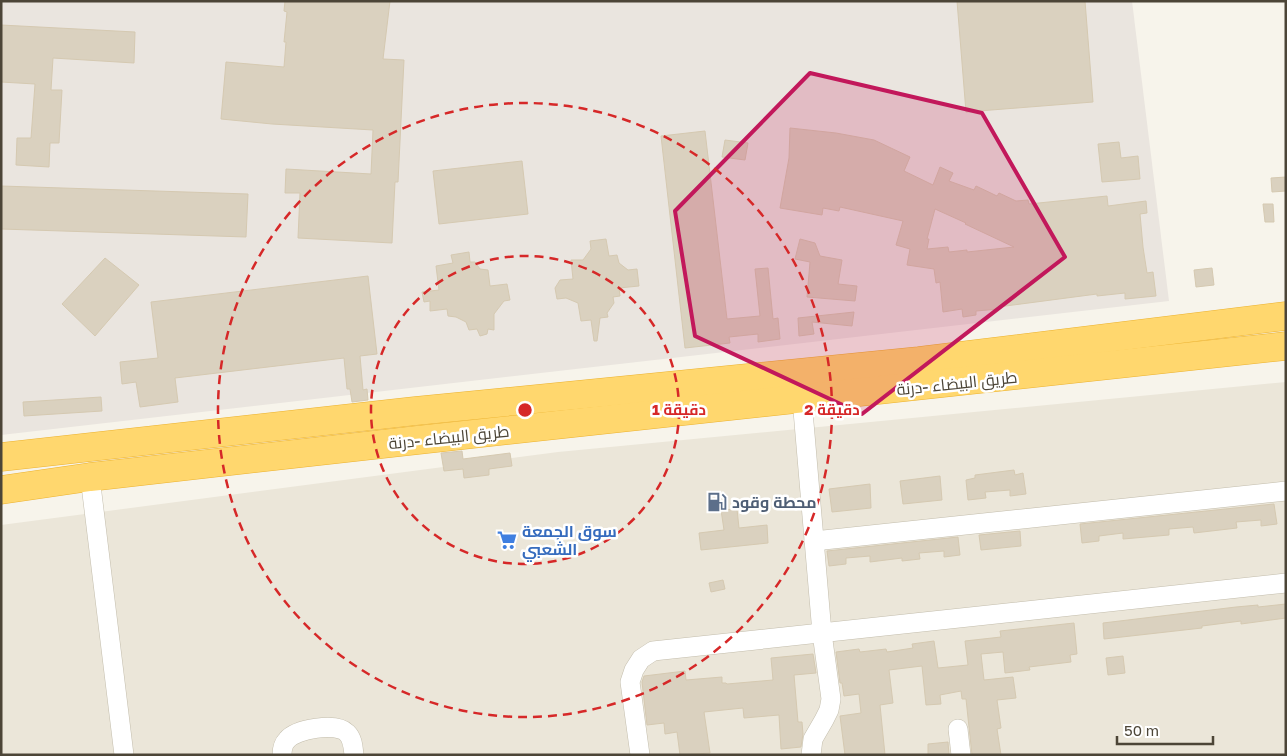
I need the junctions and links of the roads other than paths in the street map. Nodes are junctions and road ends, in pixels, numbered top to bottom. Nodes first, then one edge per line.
1 (1286, 316) edge
2 (1286, 346) edge
3 (802, 400) junction
4 (1, 457) edge
5 (90, 477) junction
6 (1, 490) edge
7 (1286, 491) edge
8 (814, 541) junction
9 (1286, 583) edge
10 (822, 633) junction
11 (958, 729) dead end
12 (124, 755) edge
13 (282, 755) edge
14 (354, 755) edge
15 (640, 755) edge
16 (811, 755) edge
17 (961, 755) edge

1 - 4 highway, طريق البيضاء -درنة
2 - 3 highway, طريق البيضاء -درنة
3 - 5 highway, طريق البيضاء -درنة
3 - 8 street
5 - 6 highway, طريق البيضاء -درنة
5 - 12 street
7 - 8 street
8 - 10 street
9 - 10 street
10 - 15 street
10 - 16 street
11 - 17 street
13 - 14 street

